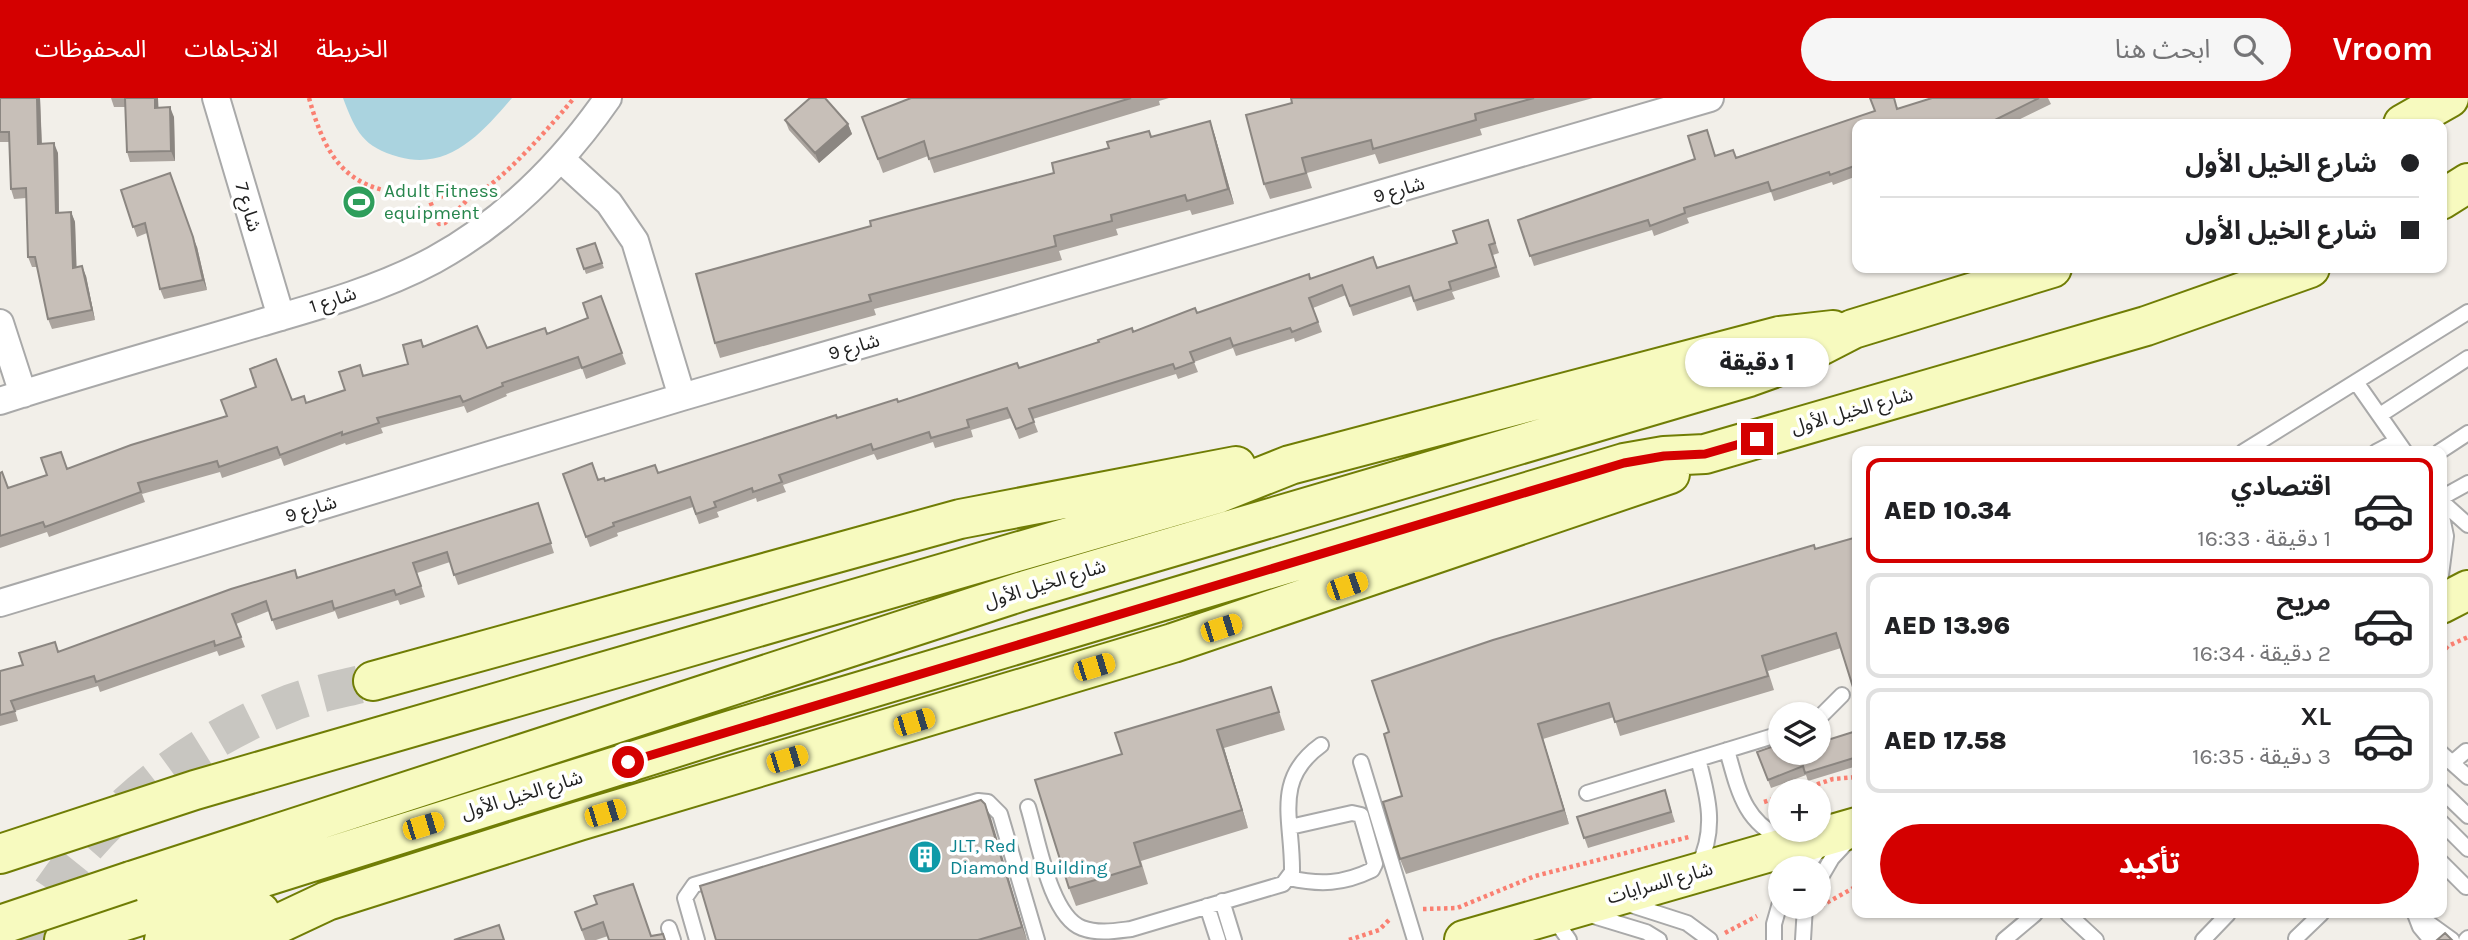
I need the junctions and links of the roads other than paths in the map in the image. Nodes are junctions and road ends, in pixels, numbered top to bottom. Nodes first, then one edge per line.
1 (216, 98) edge
2 (608, 98) edge
3 (1710, 98) edge
4 (2449, 98) edge
5 (2412, 119) edge
6 (561, 159) junction
7 (2468, 183) edge
8 (2447, 196) edge
9 (2037, 273) edge
10 (2296, 273) edge
11 (2468, 312) edge
12 (281, 317) junction
13 (0, 323) edge
14 (1853, 330) junction
15 (2468, 358) edge
16 (2356, 382) junction
17 (11, 397) edge
18 (682, 397) junction
19 (2379, 415) junction
20 (2468, 433) edge
21 (2253, 446) edge
22 (2401, 446) edge
23 (2447, 447) edge
24 (1705, 454) junction
25 (1290, 465) junction
26 (2468, 483) edge
27 (2447, 495) edge
28 (2447, 505) edge
29 (2468, 525) edge
30 (2468, 590) edge
31 (2447, 601) edge
32 (0, 603) edge
33 (373, 681) tunnel mouth
34 (1842, 695) dead end
35 (1831, 706) edge
36 (1768, 738) edge
37 (1321, 744) dead end
38 (1727, 750) junction
39 (2466, 751) dead end
40 (2447, 758) edge
41 (1698, 759) junction
42 (1361, 762) dead end
43 (2468, 777) edge
44 (1587, 793) dead end
45 (2447, 796) edge
46 (1028, 807) dead end
47 (2468, 816) edge
48 (1290, 827) junction
49 (2447, 828) edge
50 (1768, 831) edge
51 (1831, 841) edge
52 (1827, 842) edge
53 (2468, 849) edge
54 (2, 852) edge
55 (1831, 860) edge
56 (2447, 868) edge
57 (1694, 873) junction
58 (1289, 878) junction
59 (2466, 887) dead end
60 (327, 901) junction
61 (1222, 901) junction
62 (1207, 906) junction
63 (145, 912) edge
64 (1569, 916) edge
65 (2030, 918) edge
66 (2072, 918) edge
67 (2224, 918) edge
68 (2317, 918) edge
69 (2417, 918) edge
70 (2421, 918) edge
71 (1777, 919) edge
72 (1804, 919) edge
73 (0, 925) edge
74 (1716, 937) edge
75 (2296, 939) edge
76 (64, 940) edge
77 (232, 940) edge
78 (697, 940) edge
79 (1038, 940) edge
80 (1218, 940) edge
81 (1234, 940) edge
82 (1415, 940) edge
83 (1464, 940) edge
84 (1659, 940) edge
85 (1774, 940) edge
86 (1803, 940) edge
87 (2004, 940) edge
88 (2096, 940) edge
89 (2203, 940) edge
90 (2431, 940) edge
91 (2452, 940) edge

1 - 12 street, شارع 7
2 - 6 street, شارع 1
3 - 18 street, شارع 9
4 - 5 main road
6 - 12 street, شارع 1
6 - 18 street
7 - 8 main road
9 - 14 main road, شارع الخيل الأول
10 - 24 main road, شارع الخيل الأول
11 - 16 lane
12 - 17 street, شارع 1
13 - 17 street
14 - 25 main road
14 - 63 main road, شارع الخيل الأول
15 - 19 lane
16 - 19 lane
16 - 21 lane
18 - 32 street, شارع 9
19 - 22 lane
20 - 23 lane
24 - 60 main road
24 - 63 main road, شارع الخيل الأول
25 - 33 main road
25 - 54 main road
26 - 27 lane
28 - 29 lane
30 - 31 main road
34 - 35 lane
36 - 38 lane
37 - 48 lane
38 - 41 lane
38 - 50 lane
39 - 40 lane
40 - 43 lane
41 - 44 lane
41 - 57 lane
42 - 82 lane
45 - 47 lane
46 - 62 lane
48 - 58 lane
48 - 58 lane
49 - 53 lane
51 - 55 lane
52 - 57 main road, شارع السرايات
56 - 59 lane
57 - 64 main road, شارع السرايات
58 - 61 lane
60 - 63 main road
60 - 77 main road
61 - 62 lane
61 - 81 lane
62 - 80 lane
63 - 73 main road, شارع الخيل الأول, bridge
63 - 76 main road, شارع الخيل الأول
64 - 74 lane
64 - 83 main road, شارع السرايات
64 - 84 lane
65 - 87 lane
66 - 88 lane
67 - 89 lane
68 - 75 lane
69 - 90 lane
70 - 91 lane
71 - 85 lane
72 - 86 lane
78 - 79 lane

